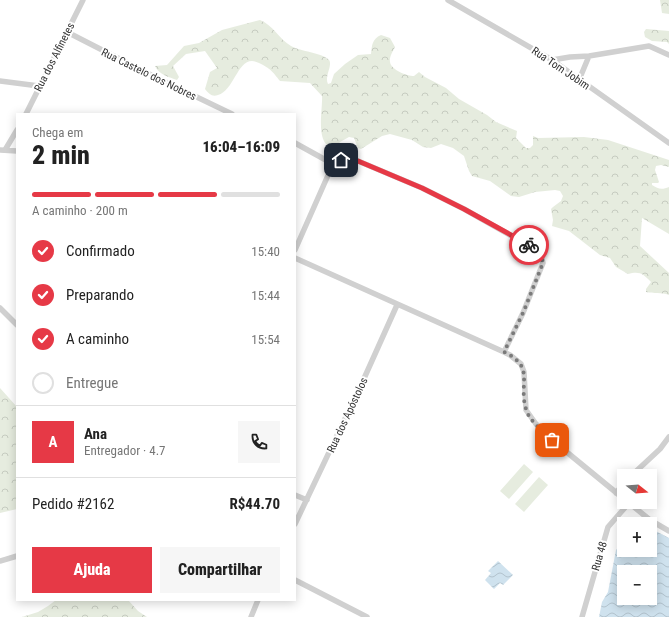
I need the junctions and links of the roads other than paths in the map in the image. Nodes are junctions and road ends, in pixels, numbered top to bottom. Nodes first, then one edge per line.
1 (83, 0) edge
2 (448, 0) edge
3 (67, 32) junction
4 (669, 55) edge
5 (589, 56) junction
6 (552, 60) junction
7 (579, 80) junction
8 (0, 81) edge
9 (40, 86) junction
10 (26, 113) edge
11 (230, 113) edge
12 (16, 131) edge
13 (296, 144) edge
14 (669, 144) edge
15 (3, 150) edge
16 (16, 151) edge
17 (333, 164) junction
18 (296, 248) edge
19 (296, 258) edge
20 (397, 305) junction
21 (0, 308) edge
22 (16, 324) edge
23 (504, 352) junction
24 (669, 437) edge
25 (639, 469) edge
26 (616, 493) edge
27 (296, 495) edge
28 (307, 500) junction
29 (624, 509) edge
30 (636, 509) edge
31 (296, 522) edge
32 (669, 531) edge
33 (16, 556) edge
34 (0, 561) edge
35 (296, 581) edge
36 (258, 601) edge
37 (250, 617) edge
38 (367, 617) edge
39 (582, 617) edge

1 - 3 street, Rua dos Alfinetes
2 - 6 street, Rua Tom Jobim
3 - 9 street, Rua dos Alfinetes
3 - 11 street, Rua Castelo dos Nobres
4 - 5 street
5 - 6 street
5 - 7 street
6 - 7 street, Rua Tom Jobim
7 - 14 street, Rua Tom Jobim
8 - 9 street
9 - 10 street, Rua dos Alfinetes
12 - 15 street
13 - 17 street
15 - 16 street
17 - 18 street
17 - 23 street
19 - 20 street
20 - 23 street
20 - 28 street, Rua dos Apóstolos
21 - 22 street
23 - 26 street
24 - 25 street
27 - 28 street
28 - 31 street, Rua dos Apóstolos
29 - 39 street, Rua 48
30 - 32 street
33 - 34 street
35 - 38 street
36 - 37 street

